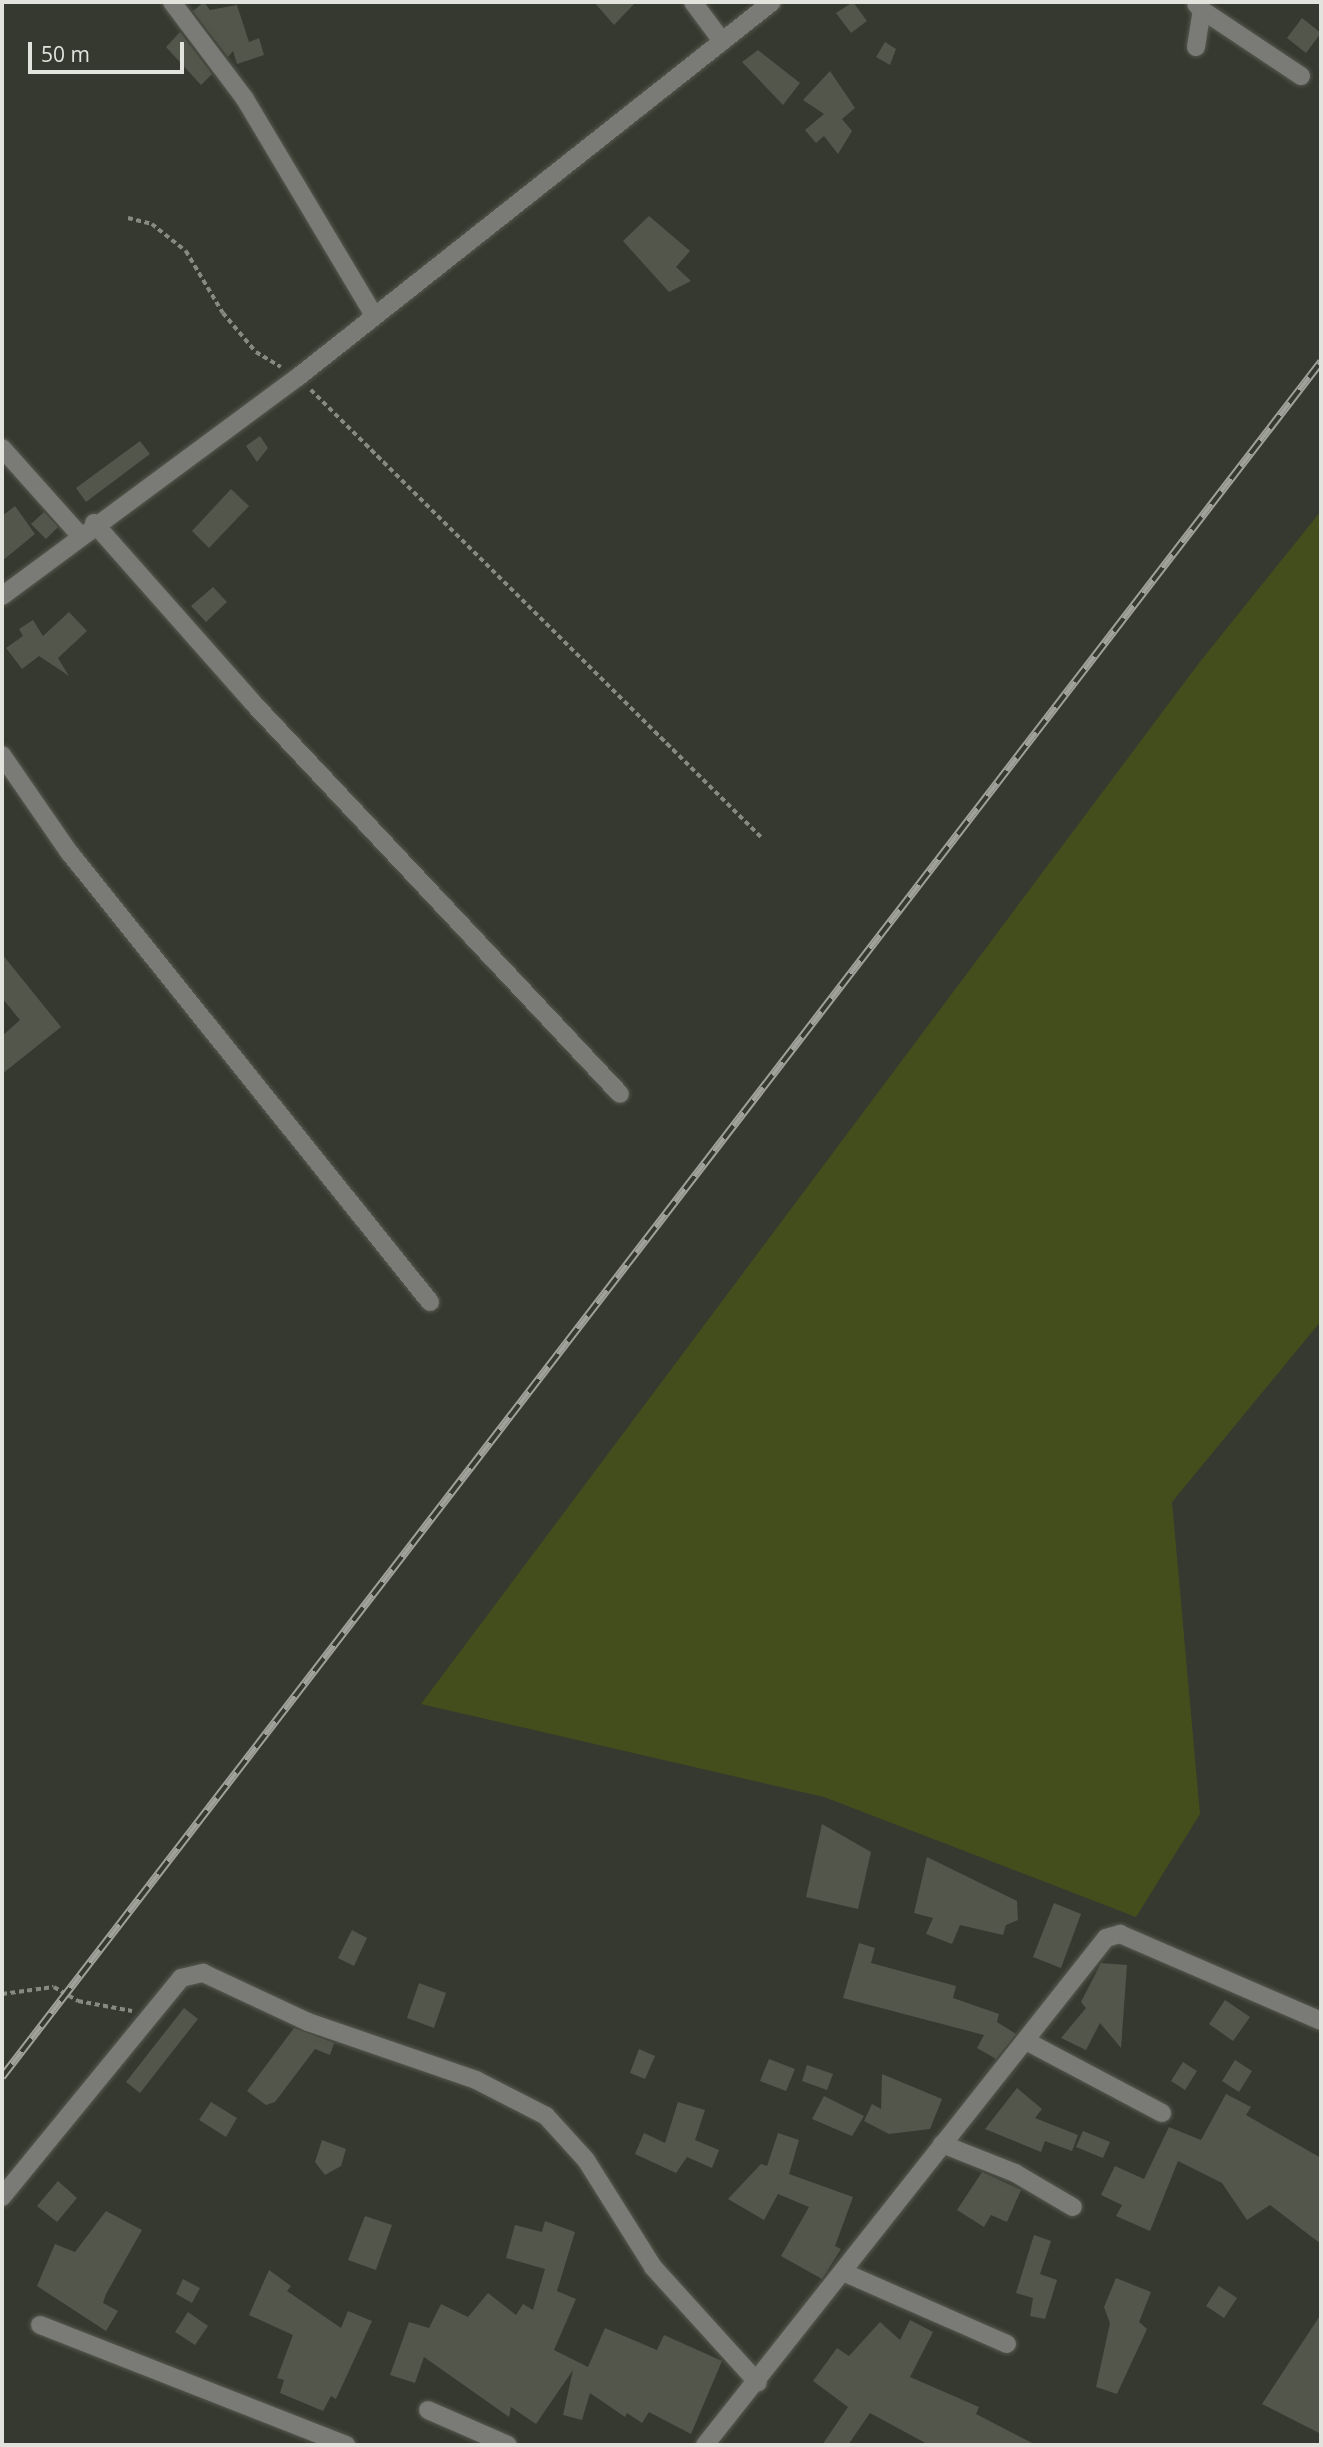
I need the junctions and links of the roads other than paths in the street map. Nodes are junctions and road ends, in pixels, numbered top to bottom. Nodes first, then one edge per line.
1 (172, 2) edge
2 (693, 2) edge
3 (772, 2) edge
4 (1198, 6) edge
5 (722, 41) junction
6 (1196, 47) dead end
7 (1301, 76) dead end
8 (374, 315) junction
9 (2, 448) edge
10 (94, 523) junction
11 (79, 534) junction
12 (2, 596) edge
13 (2, 755) edge
14 (620, 1094) dead end
15 (430, 1302) dead end
16 (1321, 2021) edge
17 (1026, 2041) junction
18 (1162, 2113) dead end
19 (942, 2144) junction
20 (2, 2197) edge
21 (1073, 2207) dead end
22 (843, 2272) junction
23 (40, 2325) dead end
24 (1007, 2344) dead end
25 (758, 2383) junction
26 (428, 2410) dead end
27 (346, 2445) edge
28 (508, 2445) edge
29 (705, 2445) edge

1 - 8 street
2 - 5 street
3 - 5 street
4 - 6 street
4 - 7 street
5 - 8 street
8 - 10 street
9 - 11 street
10 - 11 street
10 - 14 street
11 - 12 street
13 - 15 street
16 - 17 street
17 - 18 street
17 - 19 street
19 - 21 street
19 - 22 street
20 - 25 street
22 - 24 street
22 - 25 street
23 - 27 street
25 - 29 street
26 - 28 street

